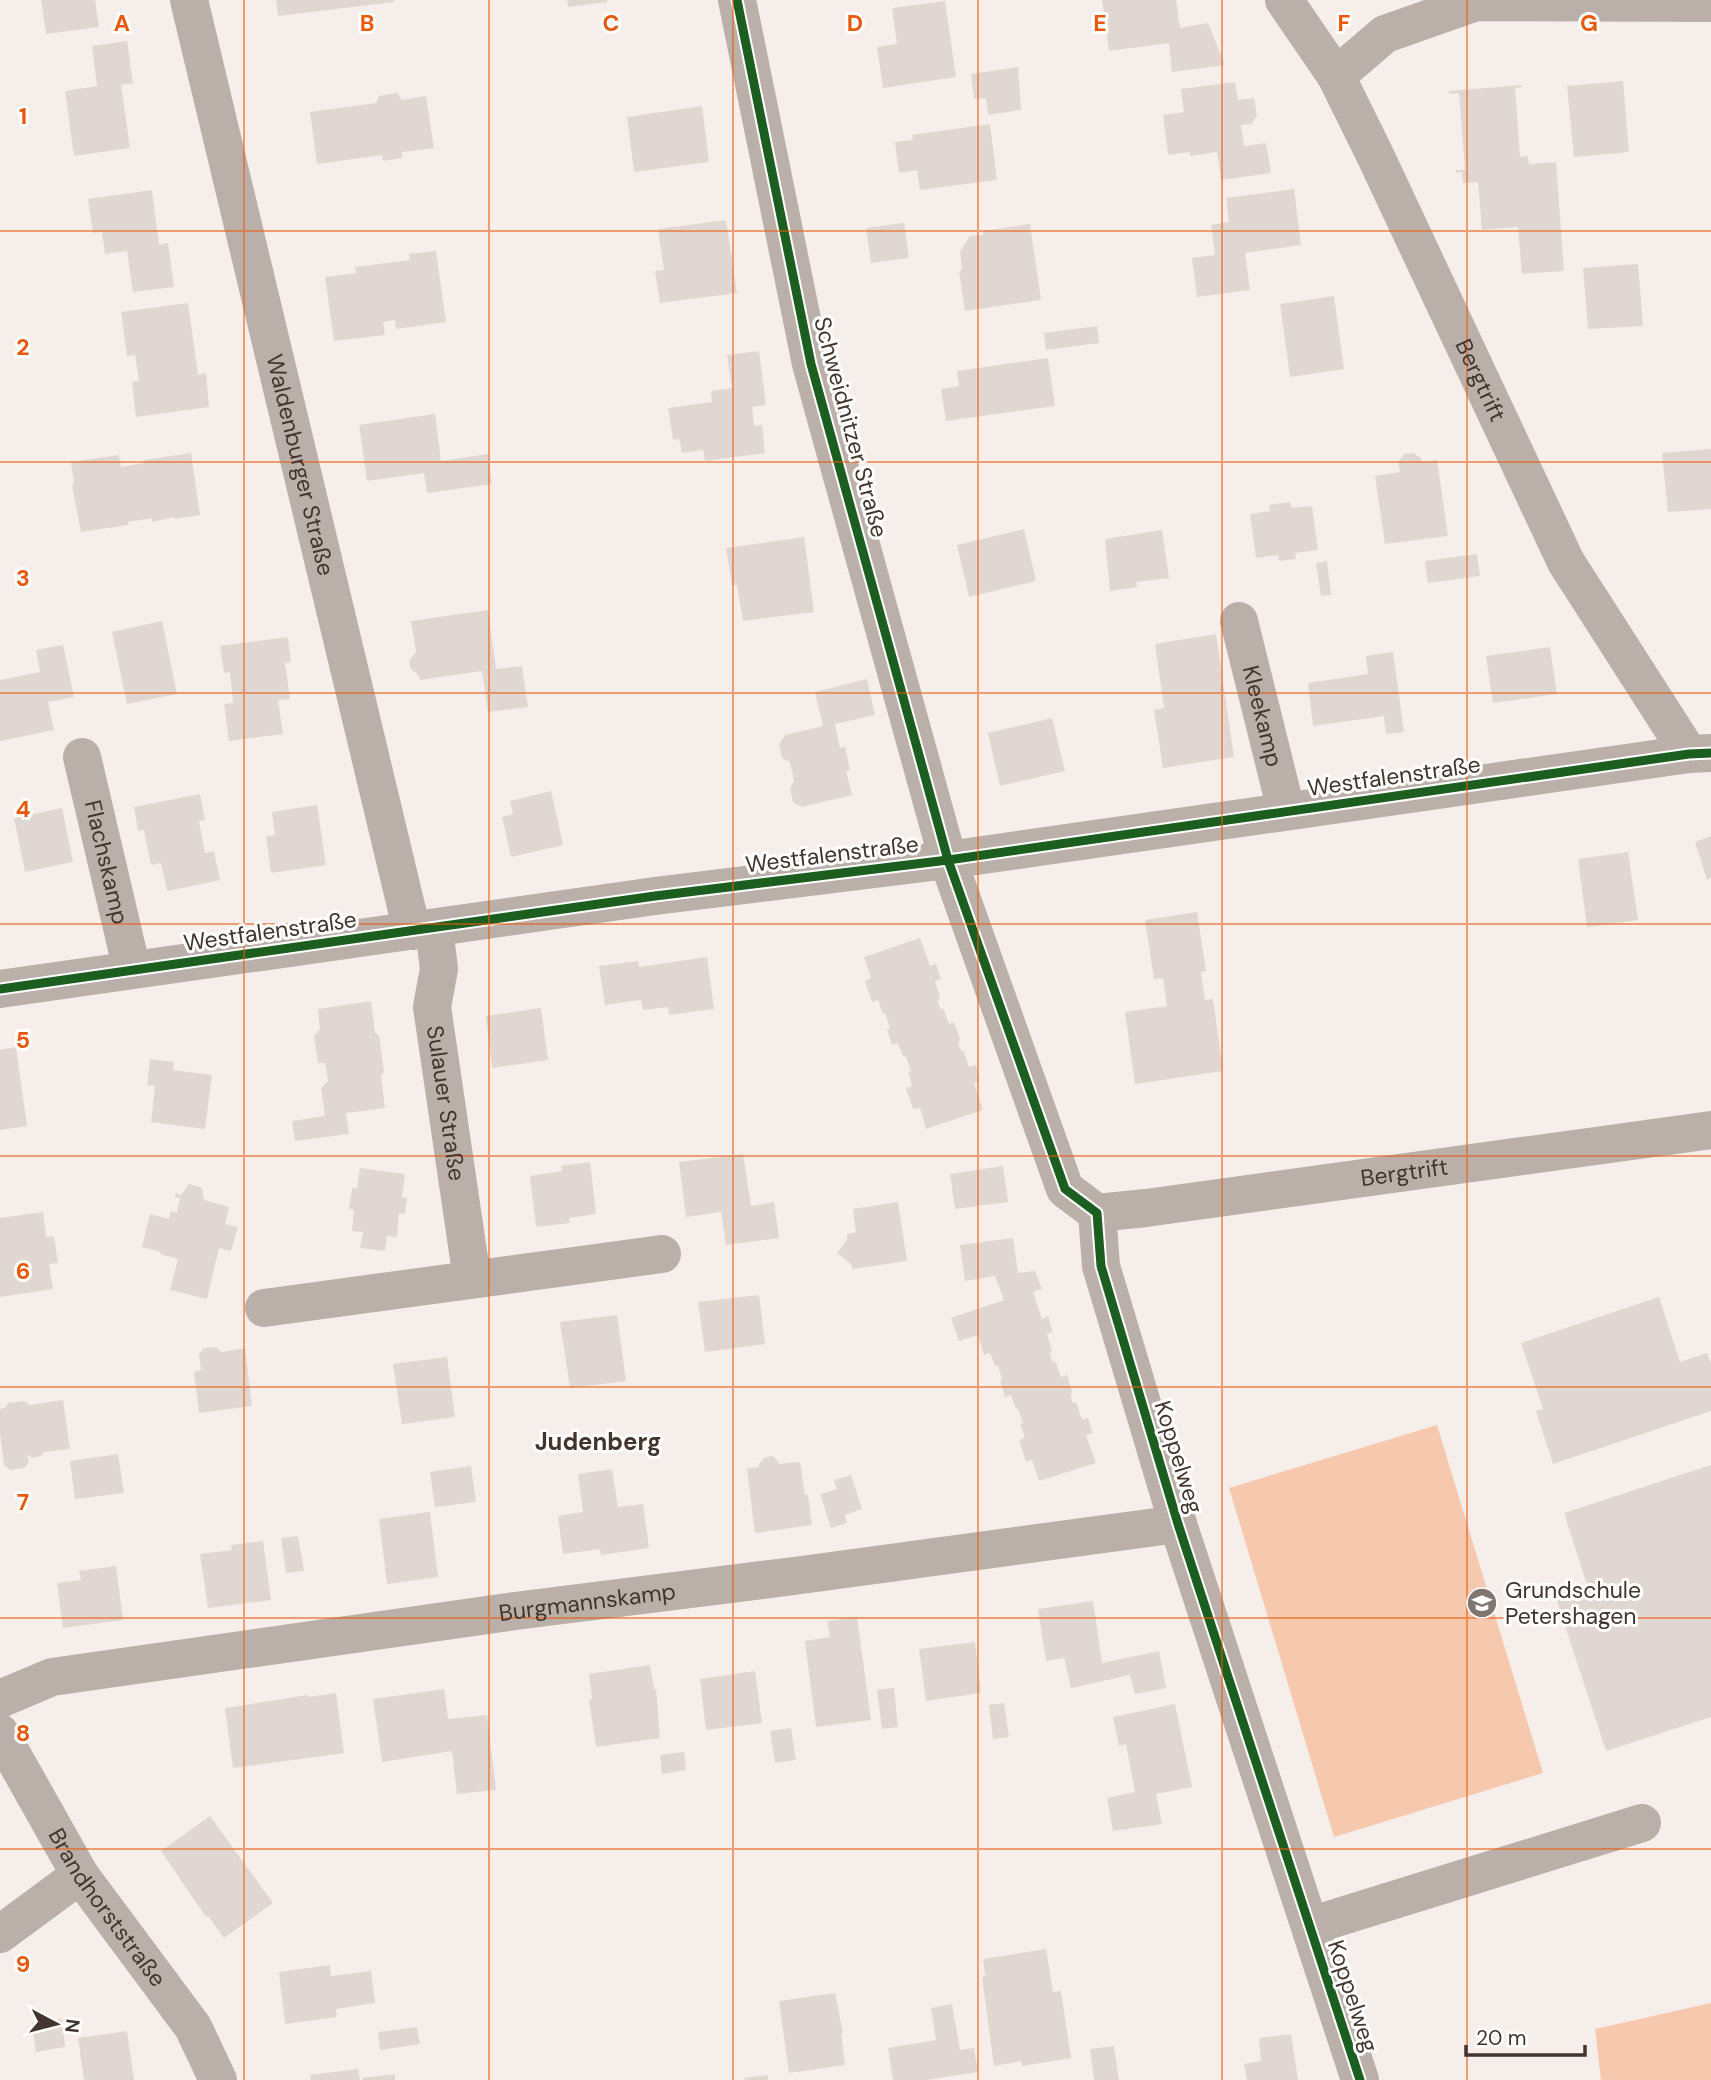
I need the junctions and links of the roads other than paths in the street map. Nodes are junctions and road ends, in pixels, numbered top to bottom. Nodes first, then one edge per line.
1 (189, 0) edge
2 (737, 0) edge
3 (1284, 0) edge
4 (1476, 1) edge
5 (1711, 3) edge
6 (1336, 76) junction
7 (1239, 621) dead end
8 (1700, 754) edge
9 (82, 757) dead end
10 (1286, 810) junction
11 (947, 860) junction
12 (423, 929) junction
13 (132, 970) junction
14 (0, 989) edge
15 (1711, 1130) edge
16 (1097, 1213) junction
17 (662, 1254) dead end
18 (472, 1279) junction
19 (264, 1308) dead end
20 (1178, 1524) junction
21 (0, 1699) edge
22 (0, 1733) edge
23 (1642, 1823) dead end
24 (80, 1875) junction
25 (1310, 1926) junction
26 (0, 1934) edge
27 (218, 2080) edge
28 (1360, 2080) edge

1 - 12 street, Waldenburger Straße
2 - 11 street, Schweidnitzer Straße
3 - 6 street, Bergtrift
4 - 5 street
4 - 6 street
6 - 8 street, Bergtrift
7 - 10 street, Kleekamp
8 - 10 street, Westfalenstraße
9 - 13 street, Flachskamp
10 - 11 street, Westfalenstraße
11 - 12 street, Westfalenstraße
11 - 16 street
12 - 13 street, Westfalenstraße
12 - 18 street, Sulauer Straße
13 - 14 street, Westfalenstraße
15 - 16 street, Bergtrift
16 - 20 street, Koppelweg
17 - 18 street
18 - 19 street
20 - 21 street, Burgmannskamp
20 - 25 street, Koppelweg
22 - 24 street, Brandhorststraße
23 - 25 street
24 - 26 street
24 - 27 street, Brandhorststraße
25 - 28 street, Koppelweg

